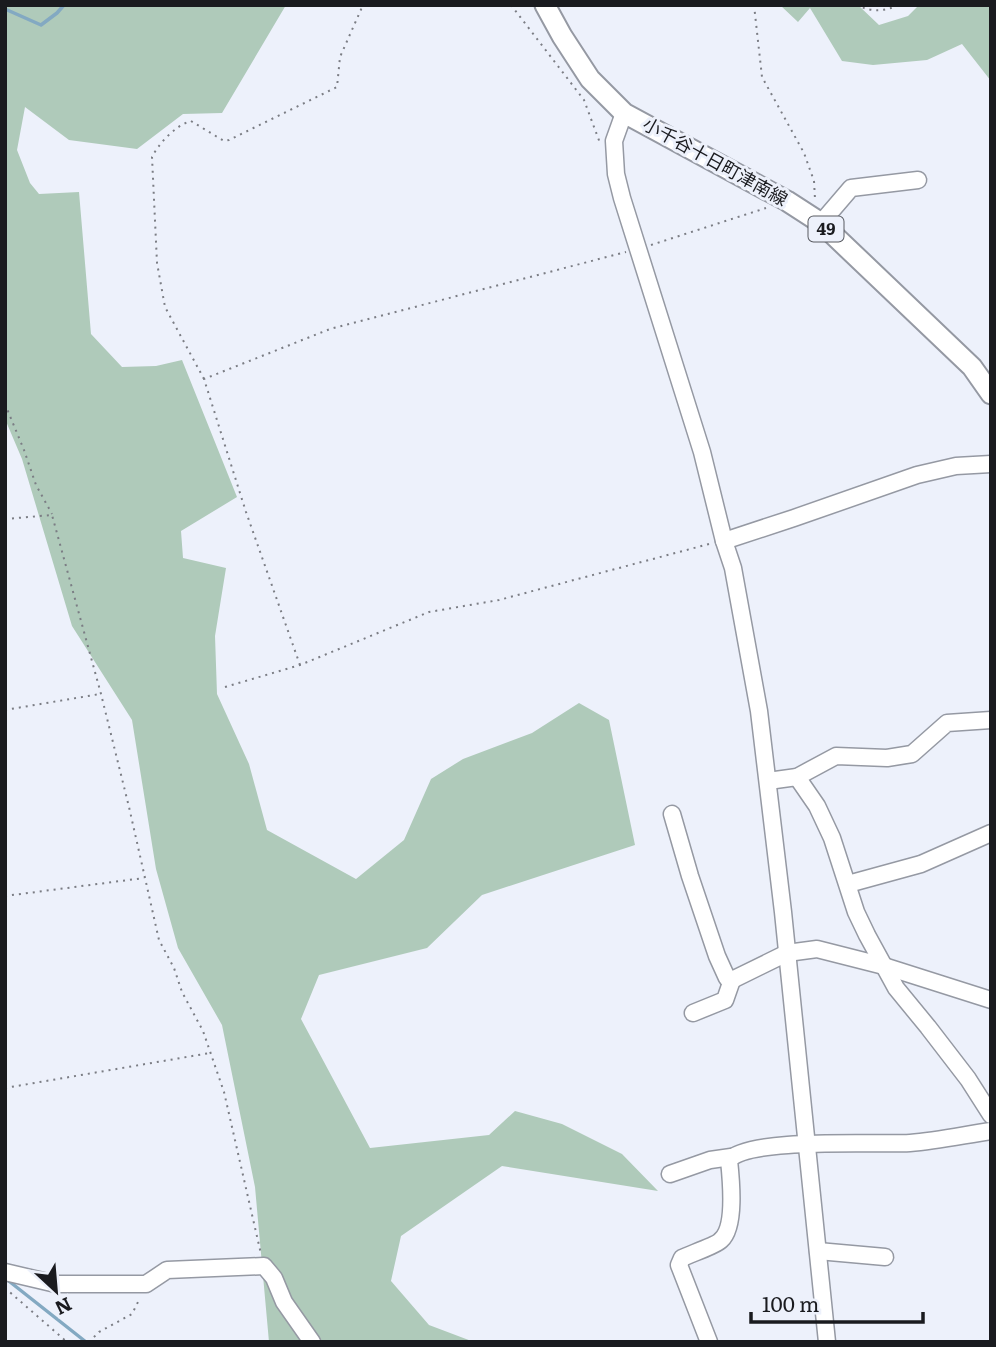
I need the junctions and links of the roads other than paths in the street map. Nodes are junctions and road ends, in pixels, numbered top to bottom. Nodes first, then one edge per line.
1 (545, 5) edge
2 (624, 113) junction
3 (918, 180) dead end
4 (816, 220) junction
5 (991, 394) edge
6 (991, 464) edge
7 (724, 541) junction
8 (991, 720) edge
9 (797, 777) junction
10 (768, 781) junction
11 (672, 814) dead end
12 (991, 833) edge
13 (848, 884) junction
14 (787, 953) junction
15 (884, 967) junction
16 (732, 980) junction
17 (991, 1000) edge
18 (693, 1013) dead end
19 (991, 1115) edge
20 (991, 1131) edge
21 (807, 1145) junction
22 (731, 1157) junction
23 (670, 1174) dead end
24 (818, 1251) junction
25 (885, 1257) dead end
26 (5, 1272) edge
27 (312, 1342) edge
28 (709, 1342) edge
29 (827, 1342) edge

1 - 2 main road, 小千谷十日町津南線 / 49
2 - 4 main road, 小千谷十日町津南線 / 49
2 - 7 street
3 - 4 street
4 - 5 main road, 小千谷十日町津南線 / 49
6 - 7 street
7 - 10 street
8 - 9 street
9 - 10 street
9 - 13 street
10 - 14 street
11 - 16 street
12 - 13 street
13 - 15 street
14 - 15 street
14 - 16 street
14 - 21 street
15 - 17 street
15 - 19 street
16 - 18 street
20 - 21 street
21 - 22 street
21 - 24 street
22 - 23 street
22 - 28 street
24 - 25 street
24 - 29 street
26 - 27 street

